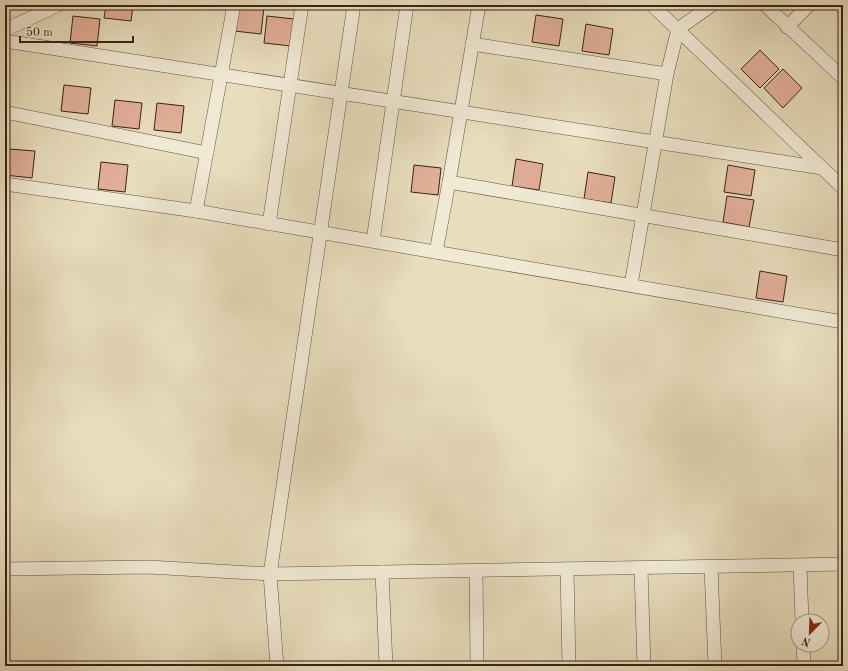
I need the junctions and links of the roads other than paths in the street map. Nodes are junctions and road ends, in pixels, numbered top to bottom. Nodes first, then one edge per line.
1 (58, 5) edge
2 (234, 5) edge
3 (302, 5) edge
4 (354, 5) edge
5 (407, 5) edge
6 (478, 5) edge
7 (652, 5) edge
8 (712, 5) edge
9 (765, 5) edge
10 (809, 5) edge
11 (788, 26) junction
12 (678, 29) junction
13 (5, 30) edge
14 (5, 41) edge
15 (472, 44) junction
16 (221, 74) junction
17 (667, 74) junction
18 (843, 78) edge
19 (290, 85) junction
20 (340, 93) junction
21 (393, 101) junction
22 (5, 112) edge
23 (461, 112) junction
24 (655, 142) junction
25 (207, 153) junction
26 (822, 168) junction
27 (449, 182) junction
28 (5, 184) edge
29 (843, 188) edge
30 (196, 211) junction
31 (643, 216) junction
32 (269, 224) junction
33 (319, 232) junction
34 (373, 241) junction
35 (843, 250) edge
36 (436, 252) junction
37 (631, 286) junction
38 (843, 322) edge
39 (843, 564) edge
40 (800, 566) junction
41 (711, 567) junction
42 (641, 568) junction
43 (5, 569) edge
44 (567, 569) junction
45 (476, 570) junction
46 (382, 572) junction
47 (270, 574) junction
48 (802, 613) edge
49 (803, 653) edge
50 (277, 666) edge
51 (386, 666) edge
52 (477, 666) edge
53 (569, 666) edge
54 (644, 666) edge
55 (715, 666) edge
56 (804, 666) edge

1 - 13 street
2 - 16 street
3 - 19 street
4 - 20 street
5 - 21 street
6 - 15 street
7 - 12 street
8 - 12 street
9 - 11 street
10 - 11 street
11 - 18 street
12 - 17 street
12 - 26 street
14 - 16 street
15 - 17 street
15 - 23 street
16 - 19 street
16 - 25 street
17 - 24 street
19 - 20 street
19 - 32 street
20 - 21 street
20 - 33 street
21 - 23 street
21 - 34 street
22 - 25 street
23 - 24 street
23 - 27 street
24 - 26 street
24 - 31 street
25 - 30 street
26 - 29 street
27 - 31 street
27 - 36 street
28 - 30 street
30 - 32 street
31 - 35 street
31 - 37 street
32 - 33 street
33 - 34 street
33 - 47 street
34 - 36 street
36 - 37 street
37 - 38 street
39 - 40 street
40 - 41 street
40 - 48 street
41 - 42 street
41 - 55 street
42 - 44 street
42 - 54 street
43 - 47 street
44 - 45 street
44 - 53 street
45 - 46 street
45 - 52 street
46 - 47 street
46 - 51 street
47 - 50 street
49 - 56 street

